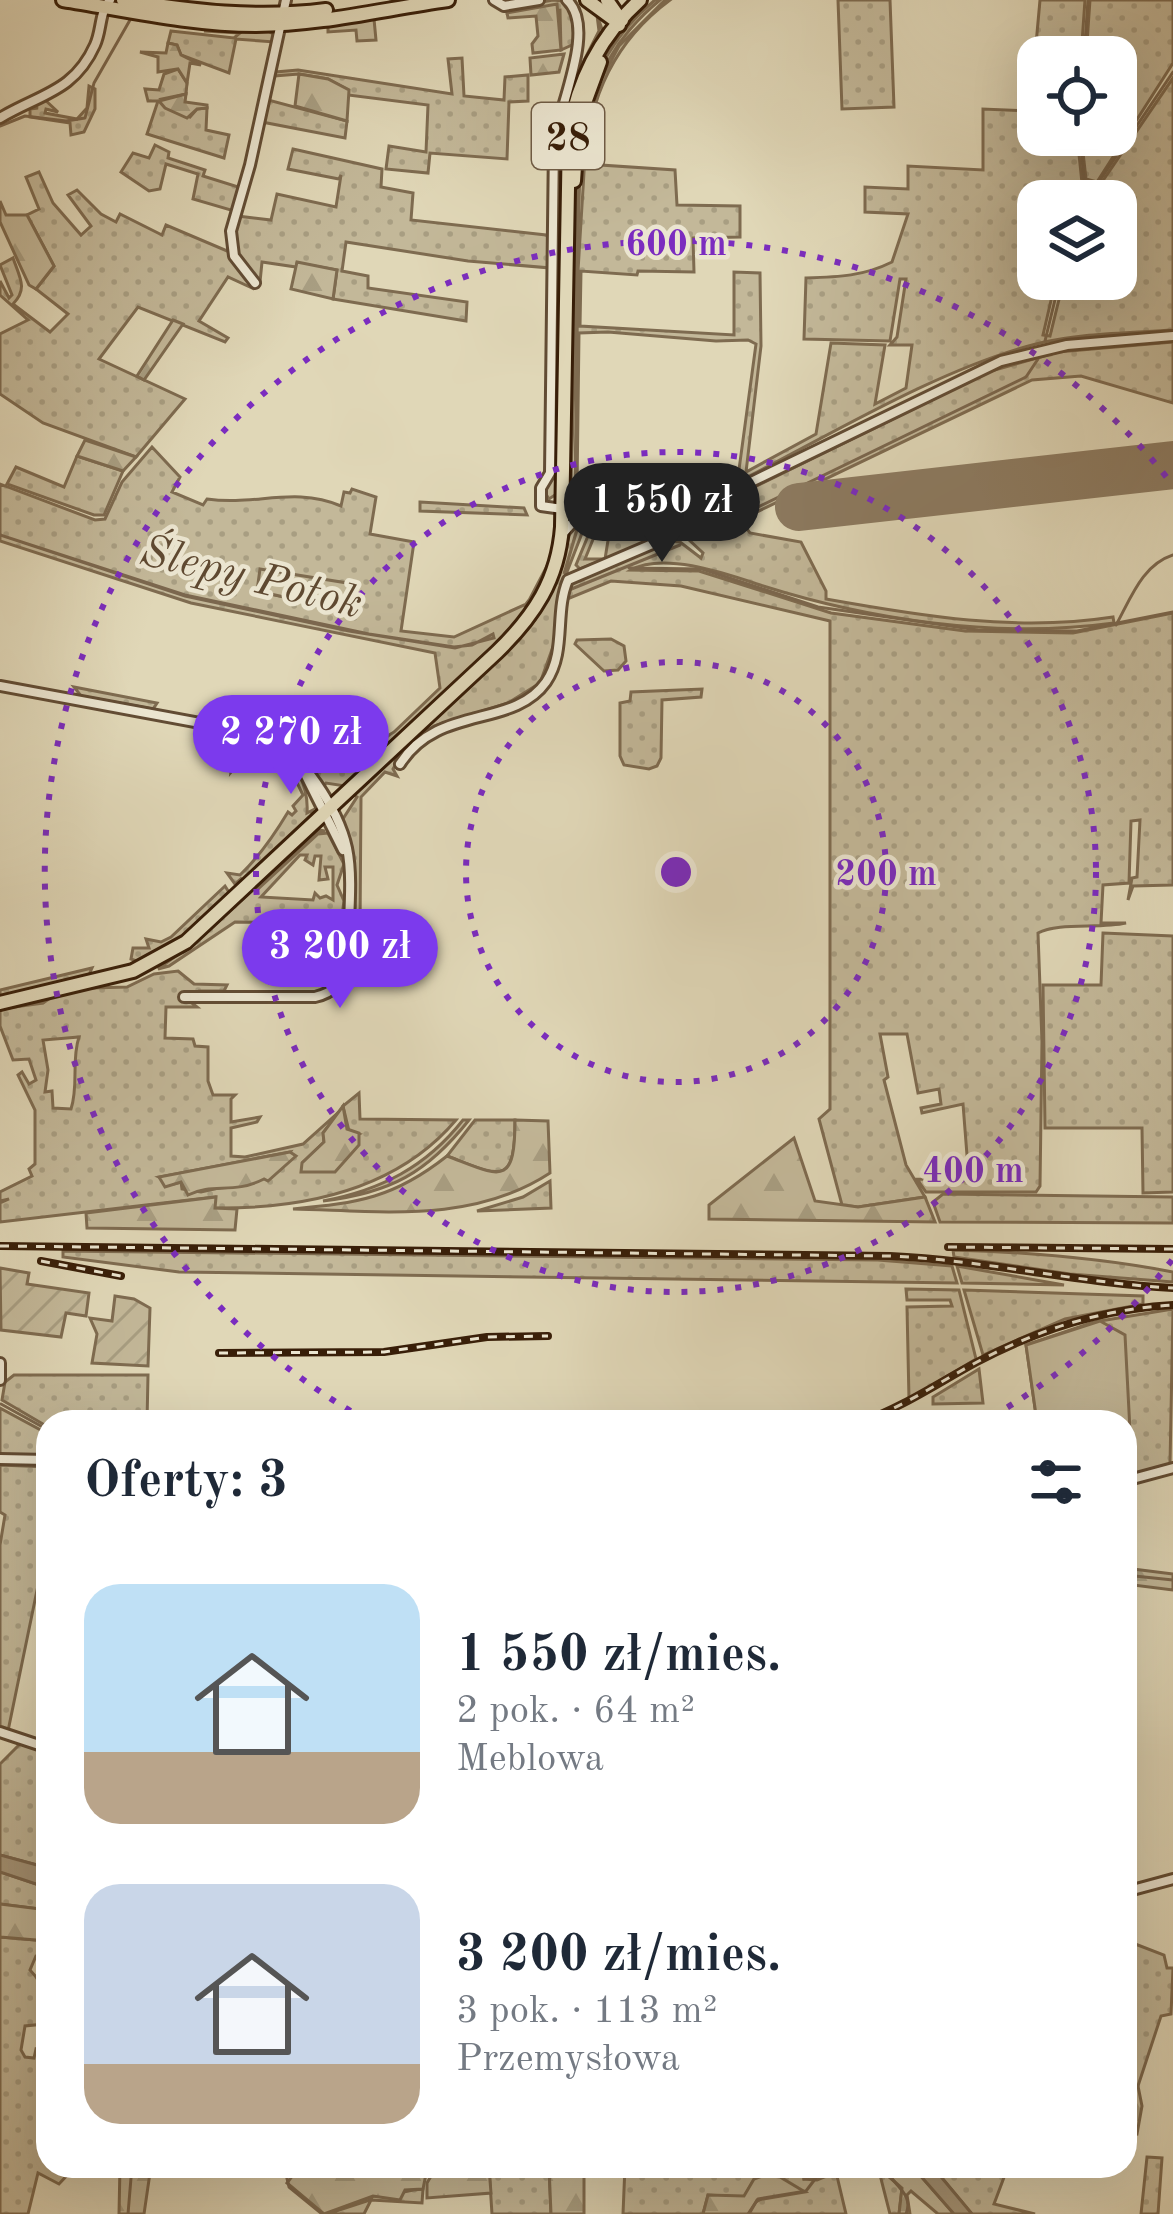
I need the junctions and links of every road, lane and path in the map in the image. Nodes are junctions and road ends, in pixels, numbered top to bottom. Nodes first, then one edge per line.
1 (63, 0) edge
2 (123, 0) edge
3 (286, 0) edge
4 (399, 0) edge
5 (448, 0) edge
6 (494, 0) edge
7 (539, 0) edge
8 (567, 0) edge
9 (587, 0) edge
10 (638, 0) edge
11 (650, 0) edge
12 (107, 3) edge
13 (603, 5) edge
14 (280, 20) junction
15 (622, 23) junction
16 (604, 39) junction
17 (0, 118) edge
18 (567, 278) junction
19 (255, 283) dead end
20 (1173, 336) edge
21 (683, 505) junction
22 (563, 507) junction
23 (615, 508) junction
24 (584, 512) junction
25 (562, 535) junction
26 (0, 686) edge
27 (298, 760) junction
28 (400, 764) dead end
29 (321, 791) junction
30 (345, 793) junction
31 (327, 812) junction
32 (310, 827) junction
33 (331, 829) junction
34 (348, 860) junction
35 (184, 997) dead end
36 (0, 1003) edge
37 (0, 1363) edge
38 (0, 1380) edge
39 (0, 1459) edge
40 (36, 1460) edge
41 (1173, 1468) edge
42 (1137, 1478) edge
43 (0, 1732) edge
44 (36, 1744) edge
45 (1173, 1879) edge
46 (1137, 1889) edge

1 - 12 main road
2 - 14 main road
3 - 14 street
4 - 14 main road
5 - 14 main road
6 - 7 street
8 - 22 street
9 - 13 main road
10 - 13 main road
10 - 15 main road, 28
11 - 15 main road, 28
12 - 14 main road
12 - 17 street
13 - 15 main road
13 - 16 main road
14 - 19 street
15 - 16 main road, 28
15 - 18 main road, 28
16 - 18 main road, 28
18 - 22 main road, 28
20 - 21 street
21 - 23 street
21 - 28 street
22 - 23 street
22 - 24 street
22 - 25 main road, 28
23 - 24 street
24 - 25 street
25 - 30 main road, 28
26 - 27 street
27 - 29 street
27 - 31 street
29 - 30 street
29 - 31 street
30 - 31 main road, 28
31 - 32 main road, 28
31 - 33 street
31 - 34 street
32 - 33 street
32 - 36 main road, 28
33 - 34 street
34 - 35 street
37 - 38 street
39 - 40 street
41 - 42 street
43 - 44 street
45 - 46 street

